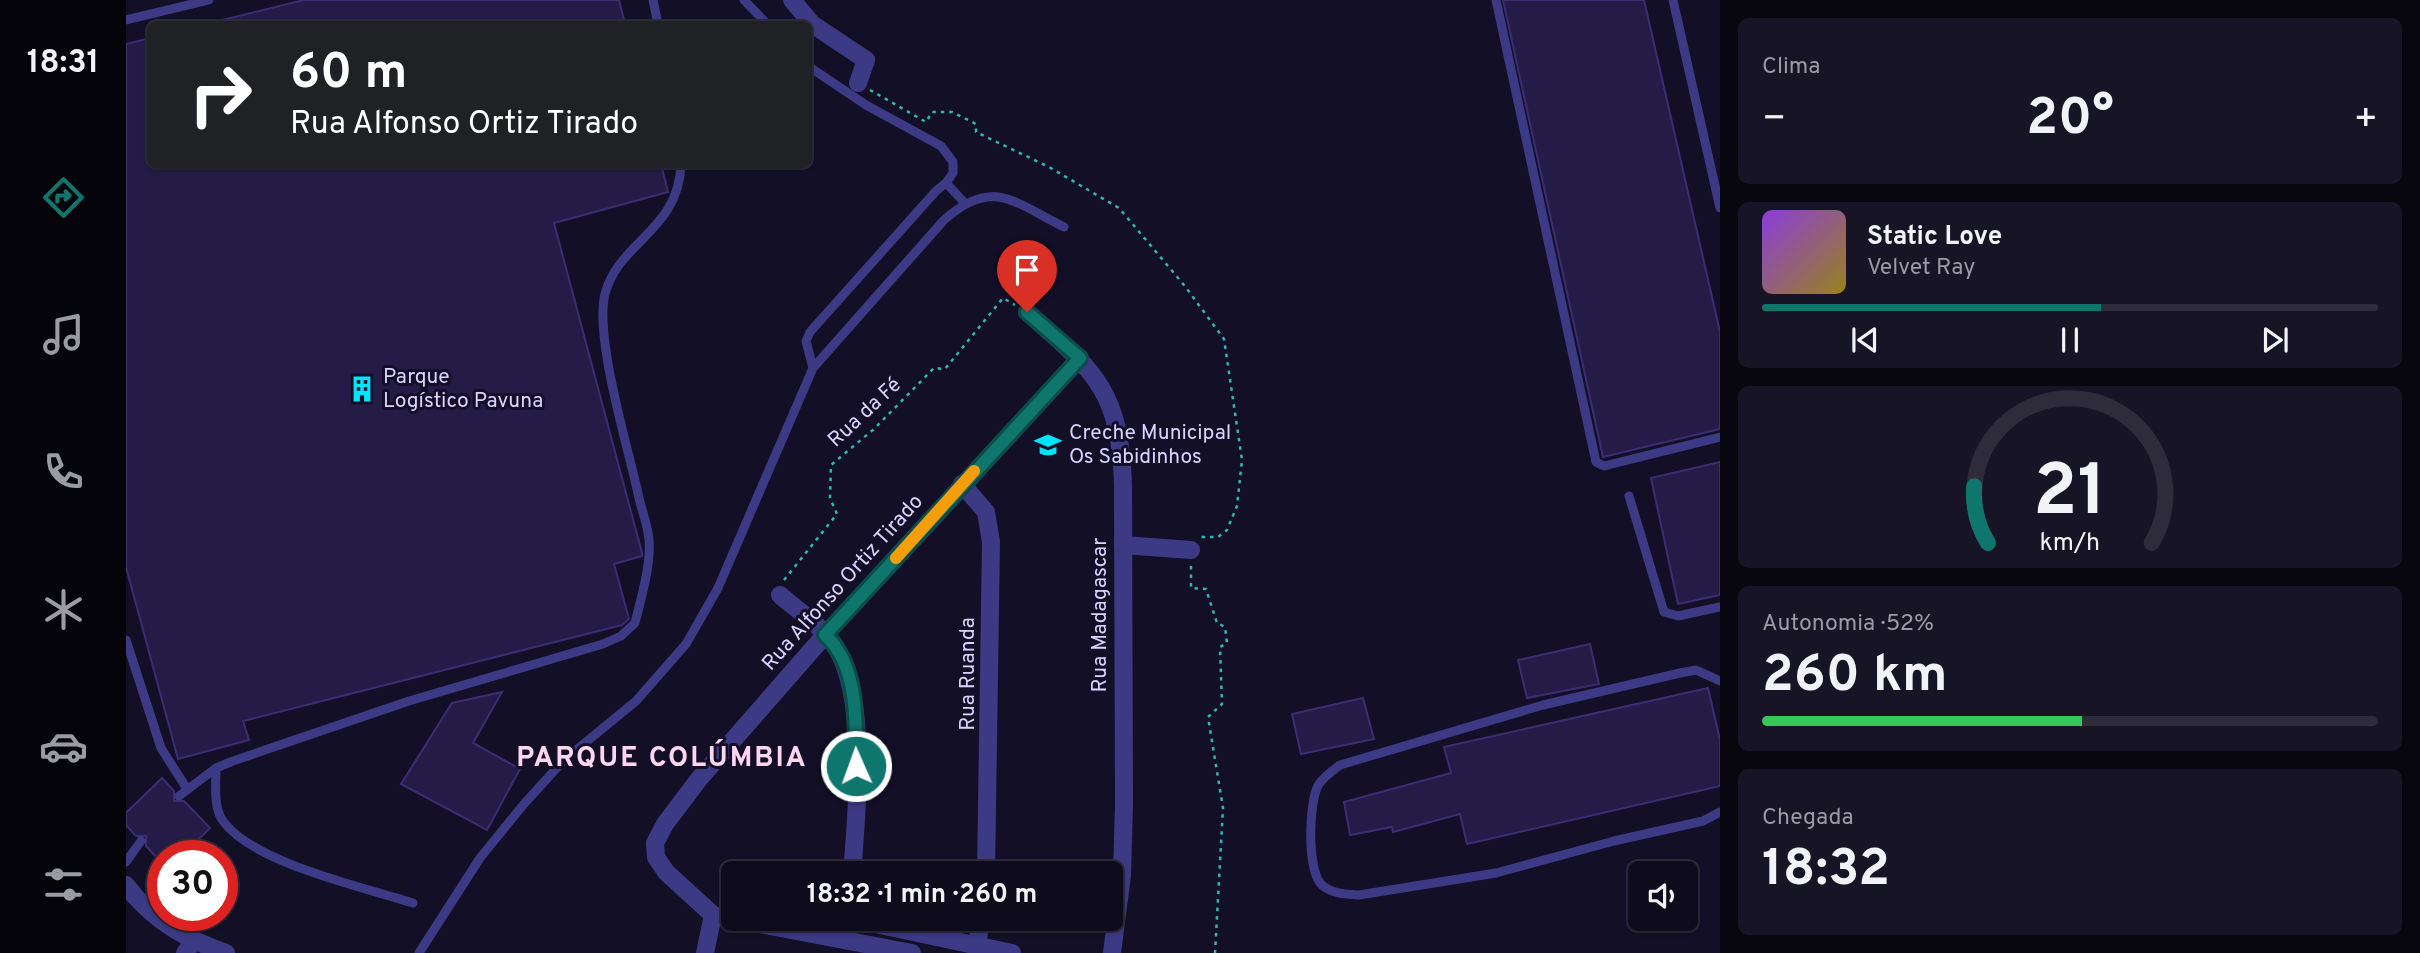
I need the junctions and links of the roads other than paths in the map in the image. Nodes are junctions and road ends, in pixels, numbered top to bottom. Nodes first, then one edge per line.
1 (209, 0) edge
2 (653, 0) edge
3 (744, 0) edge
4 (792, 0) edge
5 (1496, 0) edge
6 (1673, 0) edge
7 (126, 20) edge
8 (657, 21) edge
9 (763, 21) edge
10 (810, 21) edge
11 (812, 23) edge
12 (812, 69) edge
13 (858, 83) road end
14 (681, 168) edge
15 (946, 183) junction
16 (964, 202) junction
17 (1720, 208) edge
18 (1064, 227) dead end
19 (1027, 312) road end
20 (1080, 358) junction
21 (813, 368) junction
22 (1720, 437) edge
23 (962, 484) junction
24 (1629, 496) dead end
25 (1123, 542) junction
26 (1191, 550) road end
27 (780, 595) road end
28 (1720, 607) edge
29 (825, 635) junction
30 (126, 640) edge
31 (1720, 681) edge
32 (216, 768) junction
33 (187, 789) junction
34 (179, 796) dead end
35 (1720, 812) edge
36 (141, 841) dead end
37 (852, 861) edge
38 (986, 861) edge
39 (126, 862) edge
40 (126, 885) edge
41 (413, 903) dead end
42 (713, 915) junction
43 (901, 931) edge
44 (979, 931) edge
45 (844, 946) edge
46 (189, 947) edge
47 (977, 949) edge
48 (226, 953) edge
49 (419, 953) edge
50 (705, 953) edge
51 (912, 953) edge
52 (1012, 953) edge
53 (1112, 953) edge

1 - 7 lane
2 - 8 lane
3 - 9 lane
4 - 10 street
5 - 22 lane
6 - 17 lane
11 - 13 street
12 - 15 lane
14 - 32 lane
15 - 16 lane
15 - 21 lane
16 - 18 lane
16 - 21 lane
19 - 20 street, Rua Madagascar
20 - 23 street, Rua Alfonso Ortiz Tirado
20 - 25 street, Rua Madagascar
21 - 49 lane
23 - 29 street, Rua Alfonso Ortiz Tirado
23 - 38 street, Rua Ruanda
24 - 28 lane
25 - 26 street
25 - 53 street, Rua Madagascar
27 - 29 street
29 - 37 street
29 - 42 street, Rua Alfonso Ortiz Tirado
30 - 33 lane
31 - 35 lane
32 - 33 lane
32 - 41 lane
33 - 34 lane
36 - 39 lane
40 - 46 street
42 - 45 street
42 - 50 street
43 - 47 street
44 - 47 street
45 - 51 street
46 - 48 street
47 - 52 street

